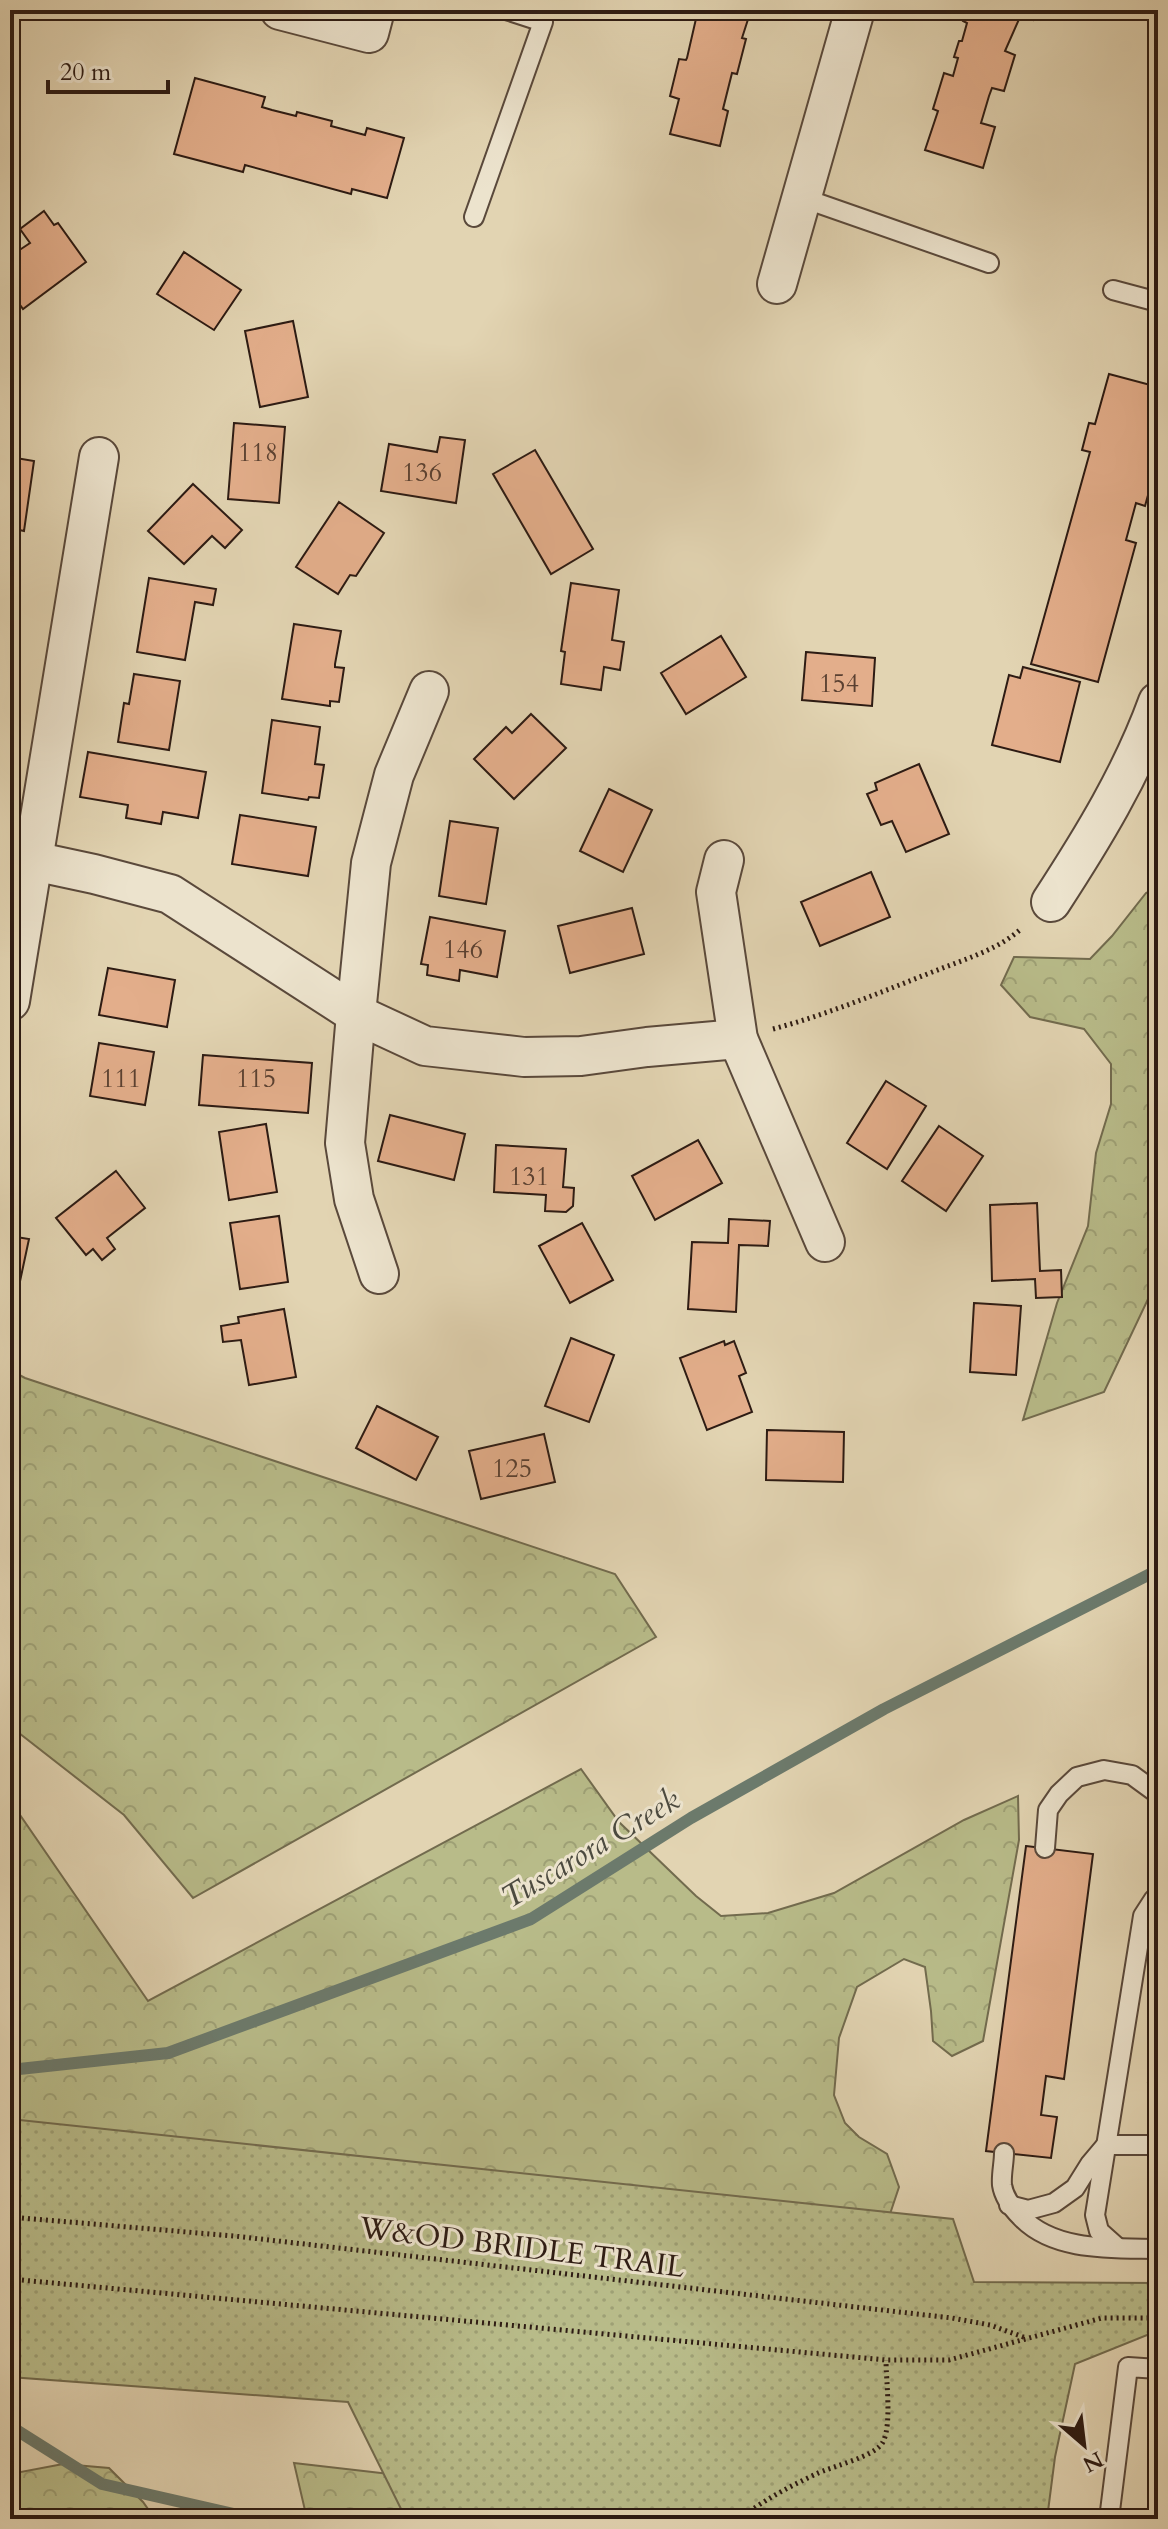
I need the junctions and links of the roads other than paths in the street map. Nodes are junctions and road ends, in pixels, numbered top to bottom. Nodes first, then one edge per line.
1 (280, 10) edge
2 (375, 10) edge
3 (506, 10) edge
4 (855, 10) edge
5 (800, 197) junction
6 (474, 217) dead end
7 (989, 263) dead end
8 (777, 284) dead end
9 (1113, 290) dead end
10 (1158, 302) edge
11 (99, 457) dead end
12 (429, 691) dead end
13 (1158, 702) edge
14 (22, 858) edge
15 (724, 860) dead end
16 (1051, 902) road end
17 (10, 1001) edge
18 (356, 1014) junction
19 (738, 1039) junction
20 (825, 1242) dead end
21 (379, 1274) dead end
22 (1158, 1794) edge
23 (1045, 1848) dead end
24 (1158, 1897) edge
25 (1106, 2145) junction
26 (1158, 2145) edge
27 (1004, 2153) dead end
28 (1009, 2205) junction
29 (1118, 2248) junction
30 (1158, 2249) edge
31 (1158, 2369) edge
32 (1109, 2519) edge

1 - 2 street
3 - 6 lane
4 - 5 street
5 - 7 lane
5 - 8 street
9 - 10 lane
11 - 14 street
12 - 18 street
13 - 16 street
14 - 17 street
14 - 18 street
15 - 19 street
18 - 19 street
18 - 21 street
19 - 20 street
22 - 23 lane
24 - 25 lane
25 - 26 lane
25 - 28 lane
25 - 29 lane
27 - 28 lane
28 - 29 lane
29 - 30 lane
31 - 32 lane

